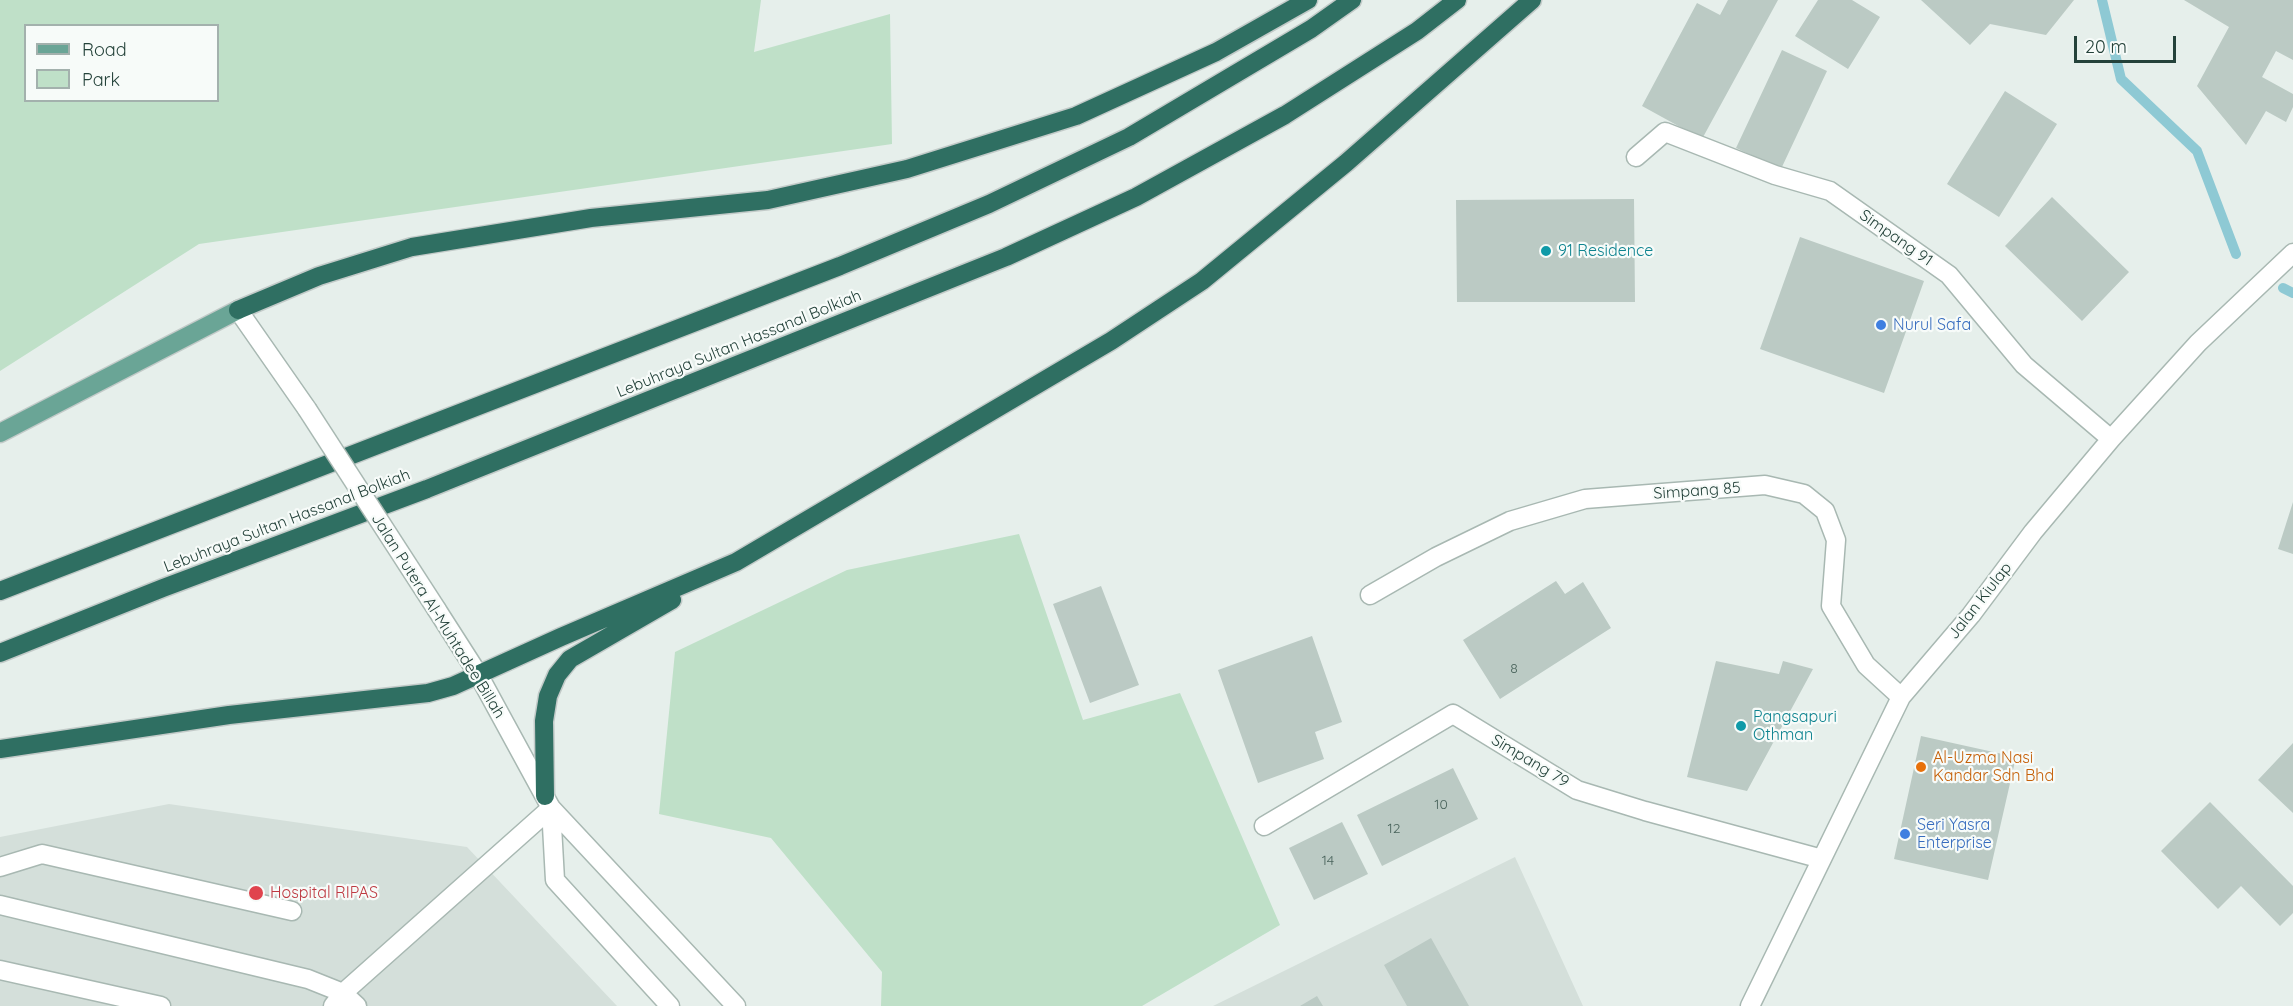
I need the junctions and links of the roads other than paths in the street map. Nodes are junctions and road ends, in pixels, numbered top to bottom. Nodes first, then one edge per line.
1 (1308, 0) edge
2 (1352, 0) edge
3 (1457, 0) edge
4 (1532, 0) edge
5 (1636, 157) dead end
6 (2293, 254) edge
7 (238, 310) junction
8 (0, 433) edge
9 (2111, 439) junction
10 (736, 562) junction
11 (0, 591) edge
12 (1370, 595) dead end
13 (0, 653) edge
14 (478, 674) junction
15 (1902, 697) junction
16 (0, 749) edge
17 (548, 802) junction
18 (1264, 826) dead end
19 (1822, 859) junction
20 (0, 867) edge
21 (0, 905) edge
22 (292, 911) dead end
23 (0, 970) edge
24 (338, 1000) edge
25 (161, 1006) edge
26 (357, 1006) edge
27 (670, 1006) edge
28 (736, 1006) edge
29 (1750, 1006) edge

1 - 7 highway
2 - 11 highway, Lebuhraya Sultan Hassanal Bolkiah
3 - 13 highway, Lebuhraya Sultan Hassanal Bolkiah
4 - 10 highway
5 - 9 street, Simpang 91
6 - 9 street, Jalan Kiulap
7 - 8 main road
7 - 14 street, Jalan Putera Al-Muhtadee Billah, bridge
9 - 15 street, Jalan Kiulap
10 - 14 highway
10 - 17 highway
12 - 15 street, Simpang 85
14 - 16 highway
14 - 17 street, Jalan Putera Al-Muhtadee Billah
15 - 19 street, Jalan Kiulap
17 - 24 street
17 - 27 street, Jalan Putera Al-Muhtadee Billah
17 - 28 street, Jalan Putera Al-Muhtadee Billah
18 - 19 street, Simpang 79
19 - 29 street, Jalan Kiulap
20 - 22 street
21 - 24 street
23 - 25 street
24 - 26 street

